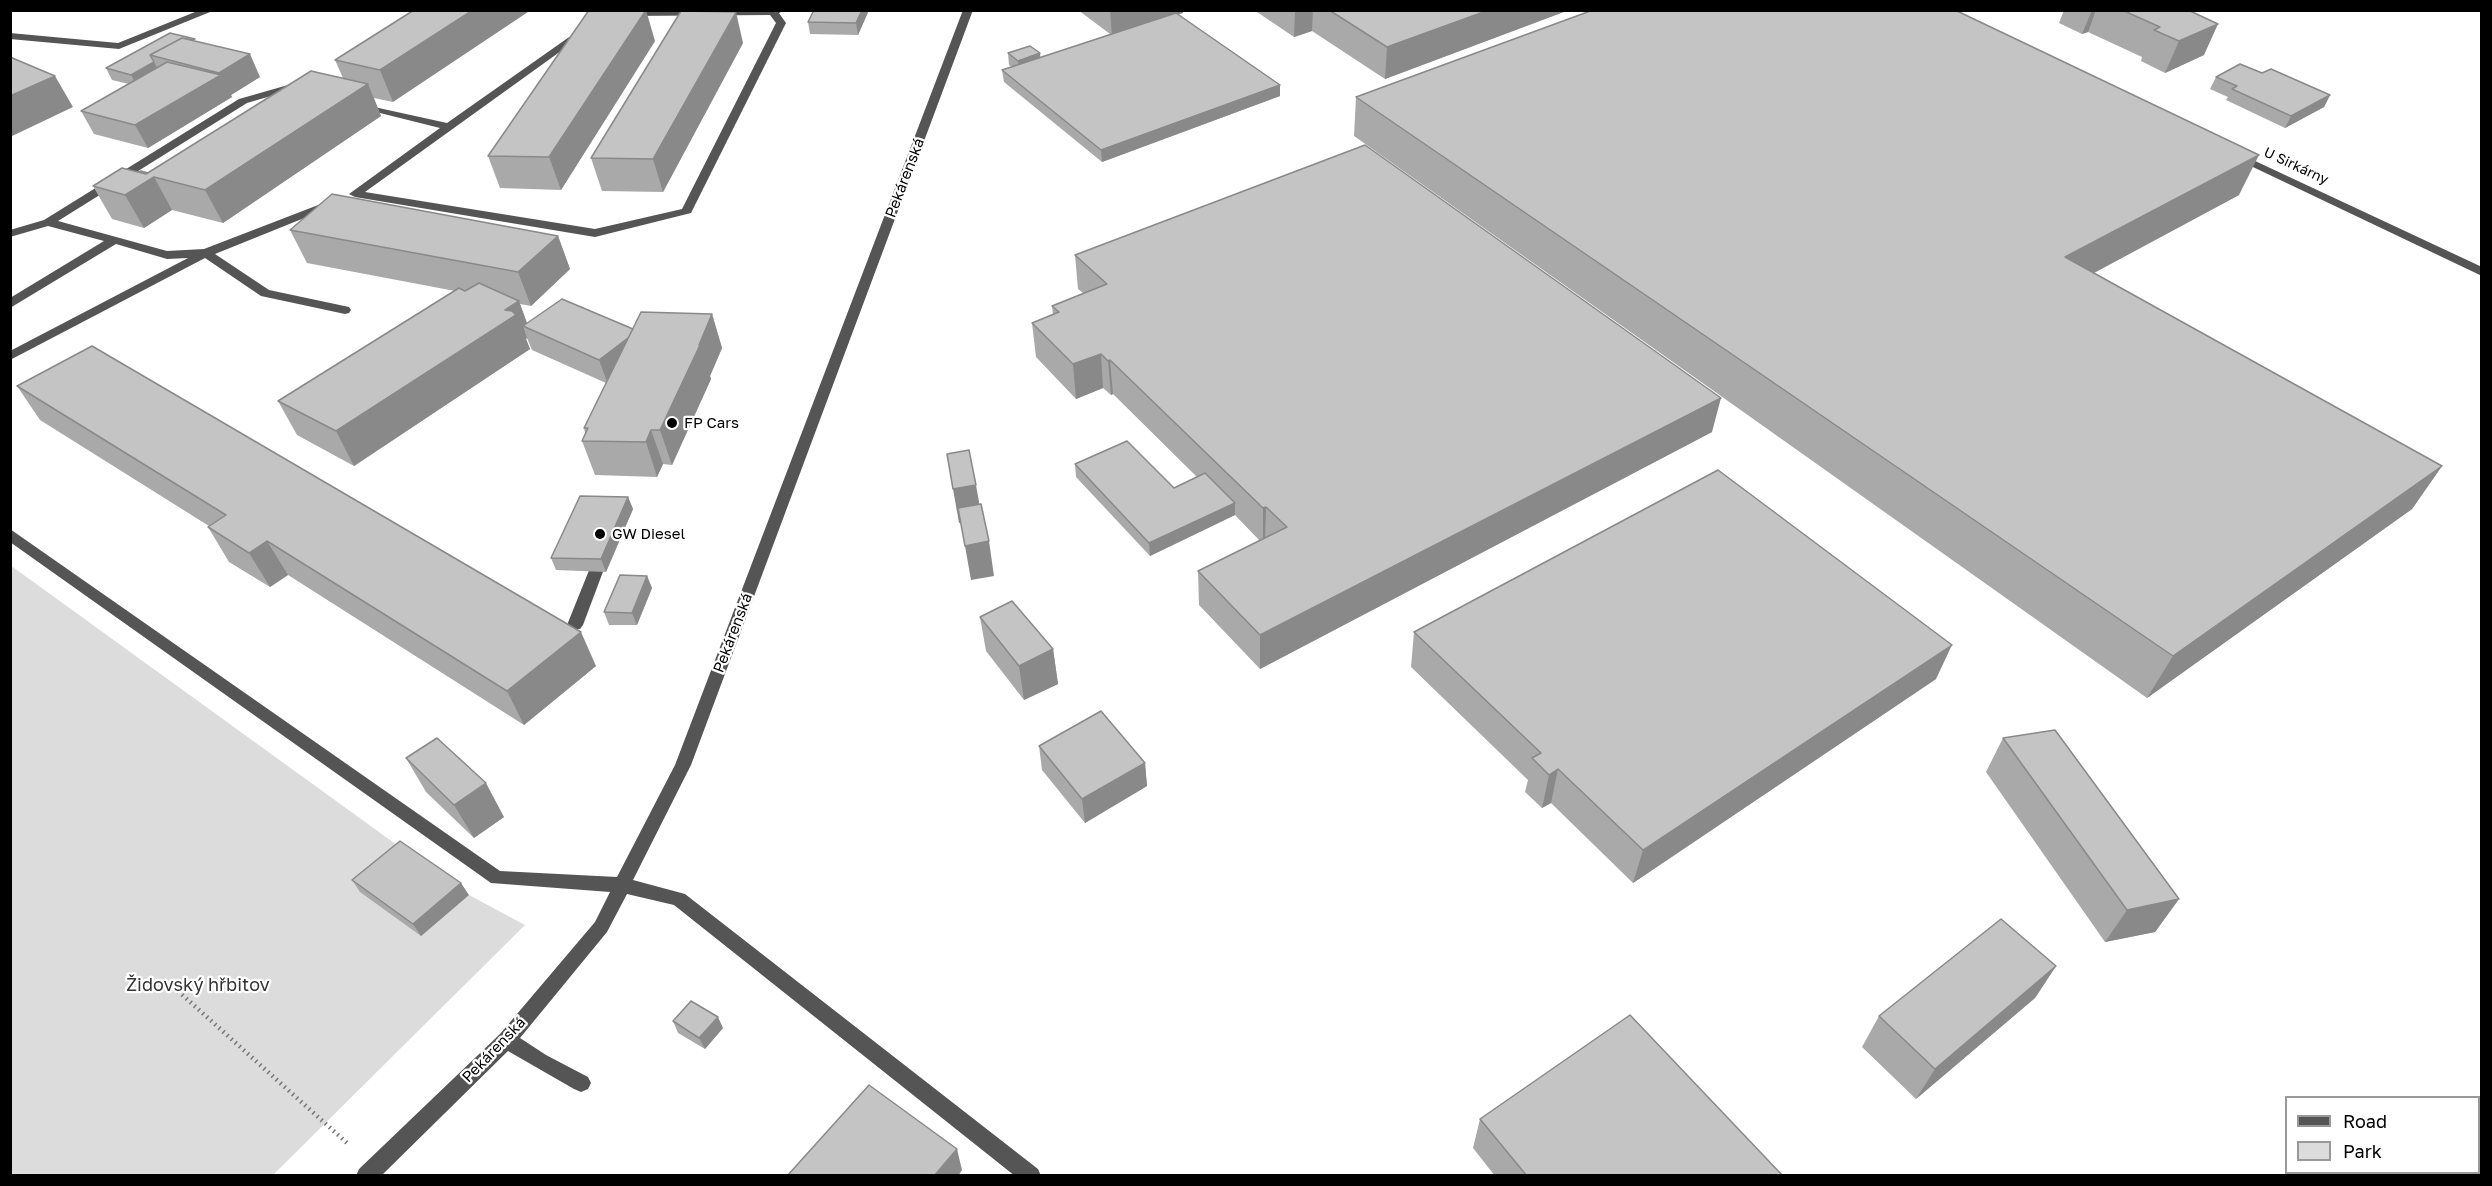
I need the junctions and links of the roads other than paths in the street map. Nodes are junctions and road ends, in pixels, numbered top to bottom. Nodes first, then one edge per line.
1 (210, 10) edge
2 (968, 10) edge
3 (776, 11) edge
4 (620, 13) edge
5 (589, 26) edge
6 (10, 36) edge
7 (311, 93) edge
8 (346, 102) edge
9 (450, 127) junction
10 (2224, 149) edge
11 (355, 194) junction
12 (48, 222) junction
13 (10, 234) edge
14 (113, 241) junction
15 (206, 253) junction
16 (2481, 272) edge
17 (10, 304) edge
18 (345, 310) dead end
19 (10, 356) edge
20 (10, 534) edge
21 (609, 540) edge
22 (574, 625) edge
23 (622, 885) junction
24 (507, 1040) junction
25 (581, 1083) dead end
26 (370, 1172) edge
27 (1031, 1176) edge

1 - 6 street
2 - 23 street, Pekárenská
3 - 4 street
3 - 11 street
5 - 9 street
7 - 12 street
8 - 9 street
9 - 11 street
10 - 16 street, U Sirkárny
11 - 15 street
12 - 13 street
12 - 14 street
14 - 15 street
14 - 17 street
15 - 18 street
15 - 19 street
20 - 23 street
21 - 22 street
23 - 24 street, Pekárenská
23 - 27 street
24 - 25 street
24 - 26 street, Pekárenská

